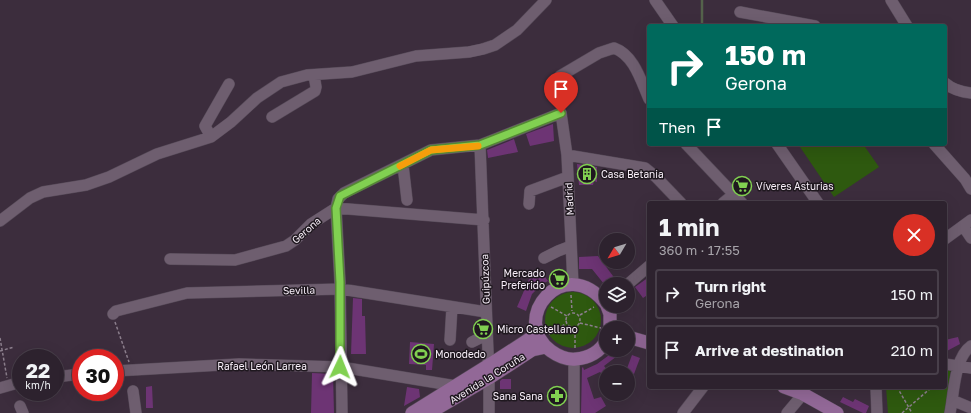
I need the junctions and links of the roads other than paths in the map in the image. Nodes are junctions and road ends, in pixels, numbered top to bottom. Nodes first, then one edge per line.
1 (546, 0) edge
2 (655, 0) edge
3 (891, 0) edge
4 (740, 12) dead end
5 (672, 24) edge
6 (804, 24) edge
7 (906, 24) edge
8 (314, 74) junction
9 (560, 76) road end
10 (229, 84) dead end
11 (947, 85) edge
12 (971, 93) edge
13 (647, 95) edge
14 (561, 113) joint
15 (272, 117) dead end
16 (211, 137) junction
17 (480, 145) junction
18 (688, 146) edge
19 (778, 146) edge
20 (936, 146) edge
21 (567, 155) junction
22 (403, 165) junction
23 (568, 177) junction
24 (968, 177) edge
25 (971, 189) edge
26 (734, 194) junction
27 (407, 200) dead end
28 (679, 201) edge
29 (725, 201) edge
30 (740, 201) edge
31 (817, 201) edge
32 (529, 204) dead end
33 (336, 208) junction
34 (484, 220) junction
35 (0, 221) edge
36 (967, 223) edge
37 (947, 238) edge
38 (971, 238) edge
39 (572, 246) junction
40 (544, 258) dead end
41 (170, 259) dead end
42 (647, 268) edge
43 (635, 278) edge
44 (572, 288) junction
45 (340, 289) junction
46 (599, 296) edge
47 (452, 307) junction
48 (486, 312) junction
49 (113, 314) road end
50 (537, 332) junction
51 (487, 338) junction
52 (635, 339) edge
53 (450, 340) dead end
54 (472, 342) dead end
55 (548, 342) junction
56 (647, 342) edge
57 (599, 344) edge
58 (971, 346) edge
59 (573, 352) junction
60 (947, 364) edge
61 (958, 365) junction
62 (340, 367) junction
63 (124, 368) edge
64 (971, 368) edge
65 (489, 372) junction
66 (456, 386) junction
67 (701, 389) edge
68 (876, 389) edge
69 (804, 390) edge
70 (133, 391) dead end
71 (952, 400) junction
72 (971, 408) edge
73 (840, 412) edge
74 (136, 413) edge
75 (342, 413) edge
76 (412, 413) edge
77 (429, 413) edge
78 (489, 413) edge
79 (574, 413) edge
80 (683, 413) edge
81 (787, 413) edge
82 (878, 413) edge
83 (950, 413) edge

1 - 8 street
2 - 5 street
3 - 7 street
4 - 6 street
8 - 15 street
8 - 16 street
9 - 13 street
10 - 16 street
11 - 12 street
14 - 17 street, Gerona
14 - 21 street, Madrid
16 - 35 street
17 - 22 street, Gerona
17 - 34 street, Guipúzcoa
18 - 26 street
19 - 31 street
20 - 24 street
21 - 23 street, Madrid
21 - 28 street
22 - 27 street
22 - 33 street, Gerona
23 - 32 street
23 - 39 street, Madrid
24 - 25 street
26 - 29 street
26 - 30 street
33 - 34 street
33 - 41 street, Gerona
33 - 45 street
34 - 48 street, Guipúzcoa
36 - 37 street
36 - 38 street
39 - 40 street
39 - 44 street, Madrid
42 - 43 street
44 - 46 main road
44 - 50 main road
45 - 47 street, Sevilla
45 - 49 street, Sevilla
45 - 62 street
47 - 48 street, Sevilla
47 - 53 street
48 - 51 street, Guipúzcoa
50 - 55 main road
50 - 65 main road, Avenida la Coruña
51 - 54 street
51 - 65 street, Guipúzcoa
52 - 56 main road
55 - 59 main road
55 - 65 main road, Avenida la Coruña
57 - 59 main road
58 - 61 street
59 - 79 street
60 - 61 street
61 - 64 street
61 - 71 street
62 - 63 street, Rafael León Larrea
62 - 66 street, Rafael León Larrea
62 - 75 street
65 - 66 main road, Avenida la Coruña
65 - 77 main road, Avenida la Coruña
65 - 78 street, Guipúzcoa
66 - 76 main road, Avenida la Coruña
67 - 80 street
68 - 82 street
69 - 73 main road
69 - 81 street
70 - 74 street
71 - 72 street
71 - 83 street

